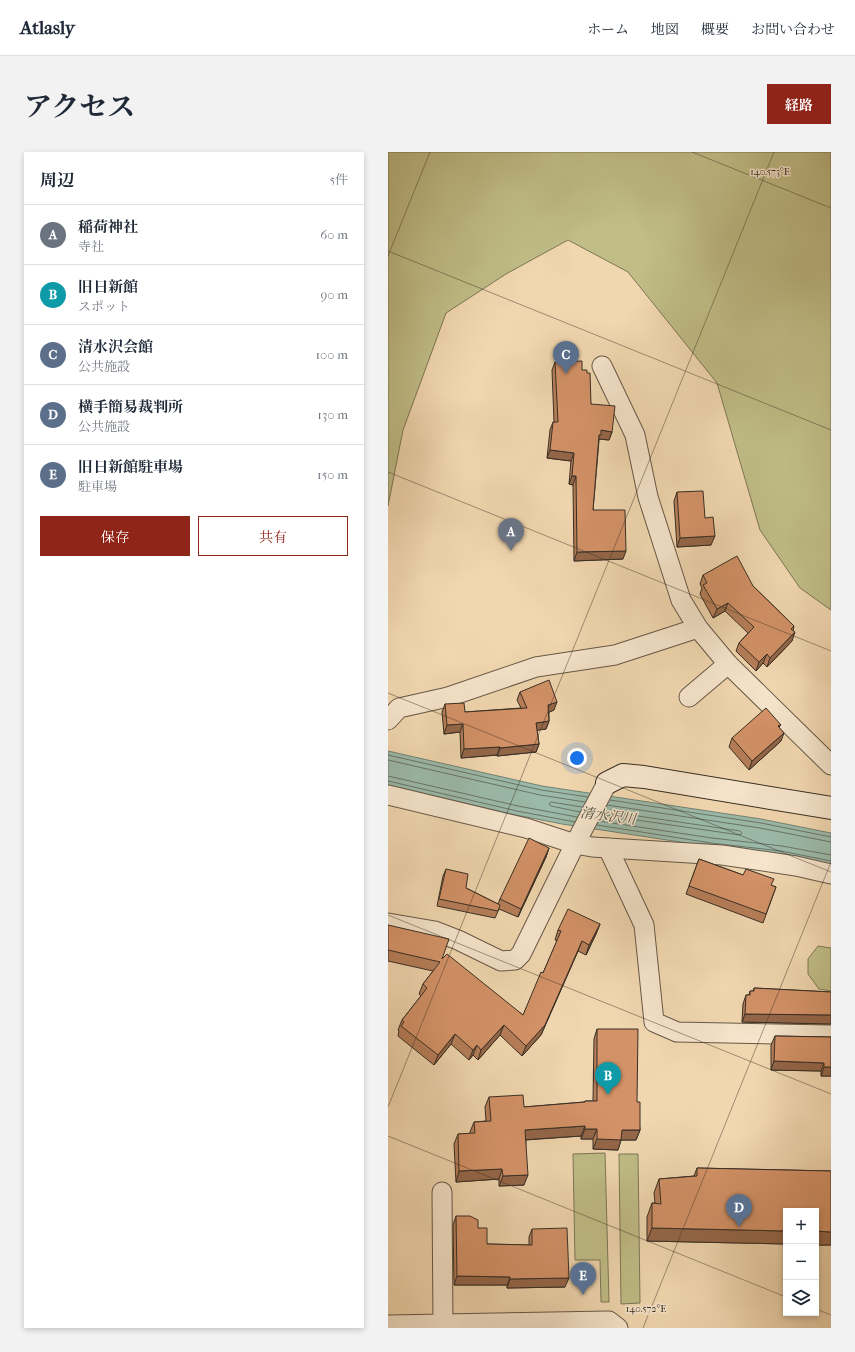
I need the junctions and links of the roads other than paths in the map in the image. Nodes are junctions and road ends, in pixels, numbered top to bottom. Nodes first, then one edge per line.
1 (602, 366) dead end
2 (698, 628) junction
3 (728, 664) junction
4 (689, 697) dead end
5 (388, 720) edge
6 (831, 764) edge
7 (607, 783) joint
8 (388, 795) edge
9 (831, 808) edge
10 (578, 839) junction
11 (608, 848) junction
12 (831, 874) edge
13 (388, 923) edge
14 (831, 1035) edge
15 (442, 1192) dead end
16 (443, 1324) junction
17 (388, 1325) edge
18 (618, 1328) edge

1 - 2 street
2 - 3 street
2 - 5 street
3 - 4 street
3 - 6 street
7 - 9 street
7 - 10 street
8 - 10 street
10 - 11 street
10 - 13 street
11 - 12 street
11 - 14 street
15 - 16 street
16 - 17 street
16 - 18 street

